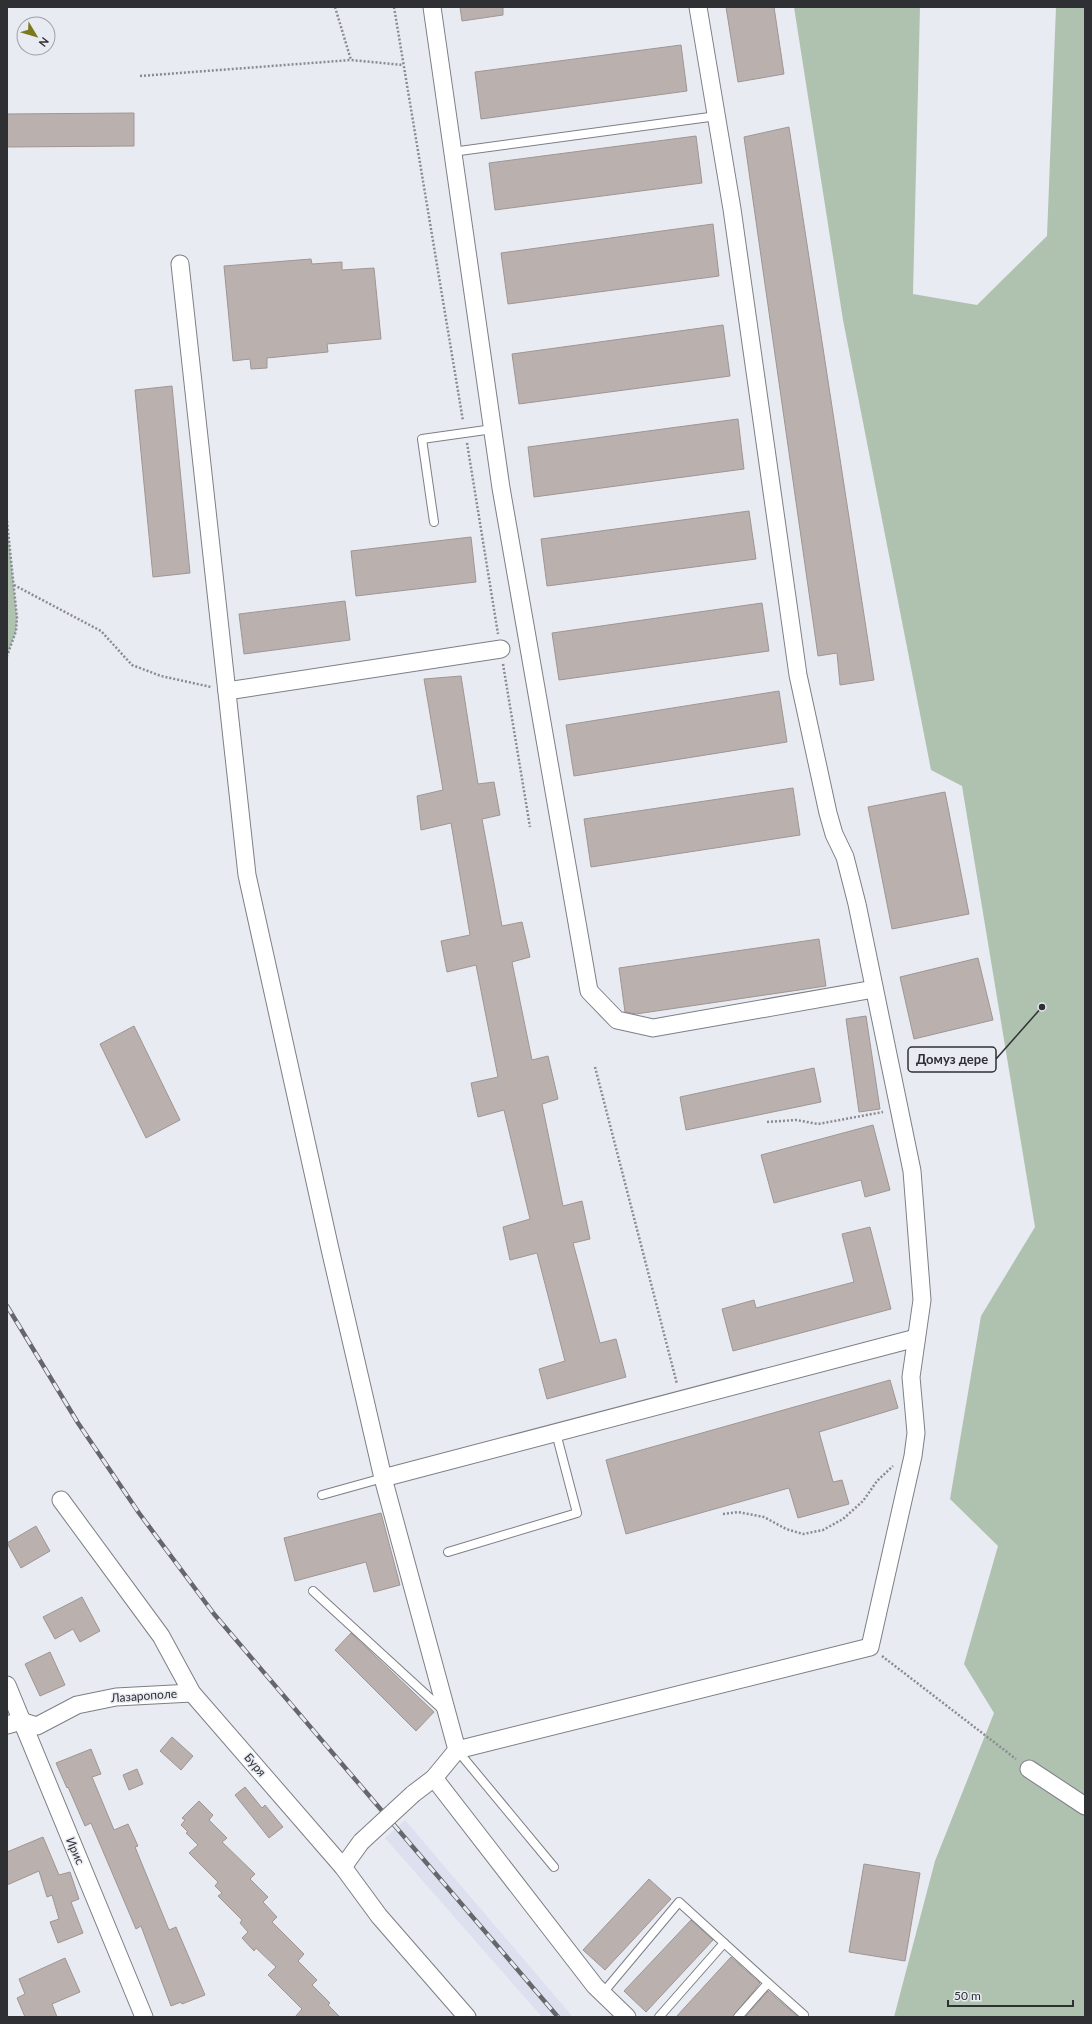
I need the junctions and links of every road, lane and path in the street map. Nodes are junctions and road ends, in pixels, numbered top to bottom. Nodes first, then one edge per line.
1 (335, 7) edge
2 (394, 7) edge
3 (432, 7) edge
4 (698, 7) edge
5 (351, 60) junction
6 (403, 66) junction
7 (140, 76) dead end
8 (717, 116) junction
9 (452, 152) junction
10 (180, 264) dead end
11 (493, 429) junction
12 (465, 434) junction
13 (7, 521) edge
14 (434, 522) dead end
15 (14, 585) junction
16 (501, 649) junction
17 (7, 656) edge
18 (227, 691) junction
19 (530, 827) dead end
20 (874, 989) junction
21 (595, 1067) dead end
22 (899, 1109) junction
23 (767, 1122) dead end
24 (916, 1338) junction
25 (681, 1400) junction
26 (556, 1433) junction
27 (913, 1456) junction
28 (383, 1478) junction
29 (322, 1495) dead end
30 (61, 1500) dead end
31 (723, 1514) dead end
32 (448, 1552) dead end
33 (313, 1591) dead end
34 (870, 1647) junction
35 (7, 1686) edge
36 (192, 1693) junction
37 (447, 1714) junction
38 (14, 1723) edge
39 (457, 1750) junction
40 (1029, 1769) joint
41 (434, 1778) junction
42 (1085, 1806) edge
43 (343, 1867) junction
44 (554, 1867) dead end
45 (724, 1943) junction
46 (768, 1983) junction
47 (602, 1994) junction
48 (804, 2016) dead end
49 (144, 2017) edge
50 (467, 2017) edge
51 (627, 2017) edge
52 (659, 2017) edge
53 (738, 2017) edge

1 - 5 path
2 - 6 path
3 - 9 street
4 - 8 street
5 - 6 path
5 - 7 path
6 - 12 path
8 - 9 lane
8 - 20 street
9 - 11 street
10 - 18 street
11 - 12 lane
11 - 20 street
12 - 14 lane
12 - 16 path
13 - 15 path
15 - 17 path
15 - 18 path
16 - 18 street
16 - 19 path
18 - 28 street
20 - 22 street
21 - 25 path
22 - 23 path
22 - 24 street
24 - 25 street
24 - 27 street
25 - 26 street
26 - 28 street
26 - 32 lane
27 - 31 path
27 - 34 street
28 - 29 lane
28 - 37 street
30 - 36 street, Буря
33 - 37 lane
34 - 39 street
34 - 40 path
35 - 38 street, Ирис
36 - 38 street, Лазарополе
36 - 43 street, Буря
37 - 39 street
38 - 49 street, Ирис
39 - 41 street
39 - 44 lane
40 - 42 street
41 - 43 street, bridge
41 - 47 street
43 - 50 street, Буря
45 - 46 lane
45 - 47 lane
45 - 52 lane
46 - 48 lane
46 - 53 lane
47 - 51 street

